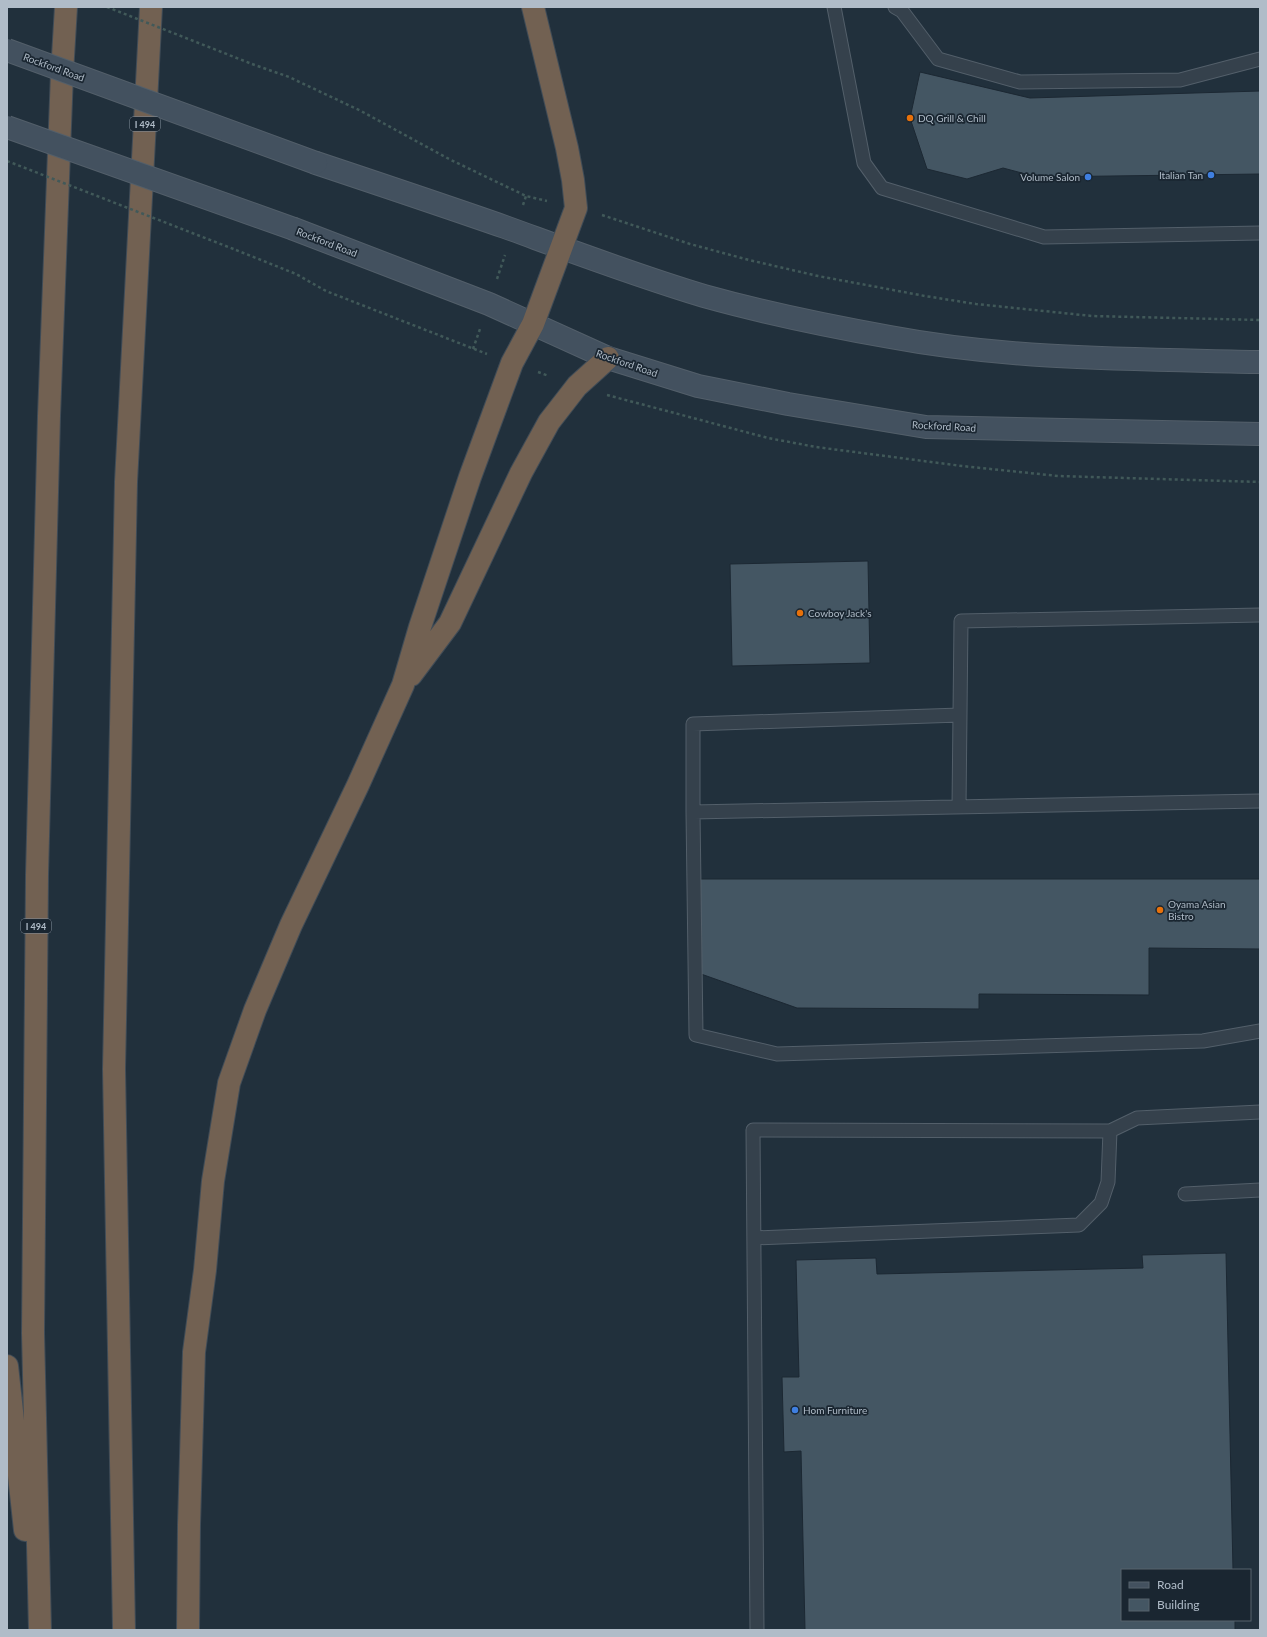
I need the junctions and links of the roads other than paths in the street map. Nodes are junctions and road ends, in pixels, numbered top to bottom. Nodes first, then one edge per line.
1 (66, 7) edge
2 (151, 7) edge
3 (533, 7) edge
4 (834, 7) edge
5 (895, 7) edge
6 (7, 50) edge
7 (1260, 59) edge
8 (7, 127) edge
9 (1260, 233) edge
10 (562, 248) junction
11 (533, 324) junction
12 (608, 358) junction
13 (1260, 362) edge
14 (1260, 434) edge
15 (1260, 615) edge
16 (403, 685) junction
17 (960, 715) junction
18 (1260, 800) edge
19 (959, 807) junction
20 (693, 812) junction
21 (1260, 1031) edge
22 (1260, 1112) edge
23 (1110, 1131) junction
24 (1260, 1190) edge
25 (1186, 1194) dead end
26 (754, 1238) junction
27 (7, 1366) edge
28 (37, 1630) edge
29 (40, 1630) edge
30 (124, 1630) edge
31 (188, 1630) edge
32 (757, 1630) edge

1 - 29 highway, I 494
2 - 30 highway, I 494
3 - 10 highway
4 - 9 lane
5 - 7 lane
6 - 10 main road, Rockford Road, bridge
8 - 11 main road, Rockford Road, bridge
10 - 11 highway
10 - 13 main road, Rockford Road
11 - 12 main road, Rockford Road
11 - 16 highway
12 - 14 main road, Rockford Road
12 - 16 highway
15 - 17 lane
16 - 31 highway
17 - 19 lane
17 - 20 lane
18 - 19 lane
19 - 20 lane
20 - 21 lane
22 - 23 lane
23 - 26 lane
23 - 26 lane
24 - 25 lane
26 - 32 lane
27 - 28 highway

